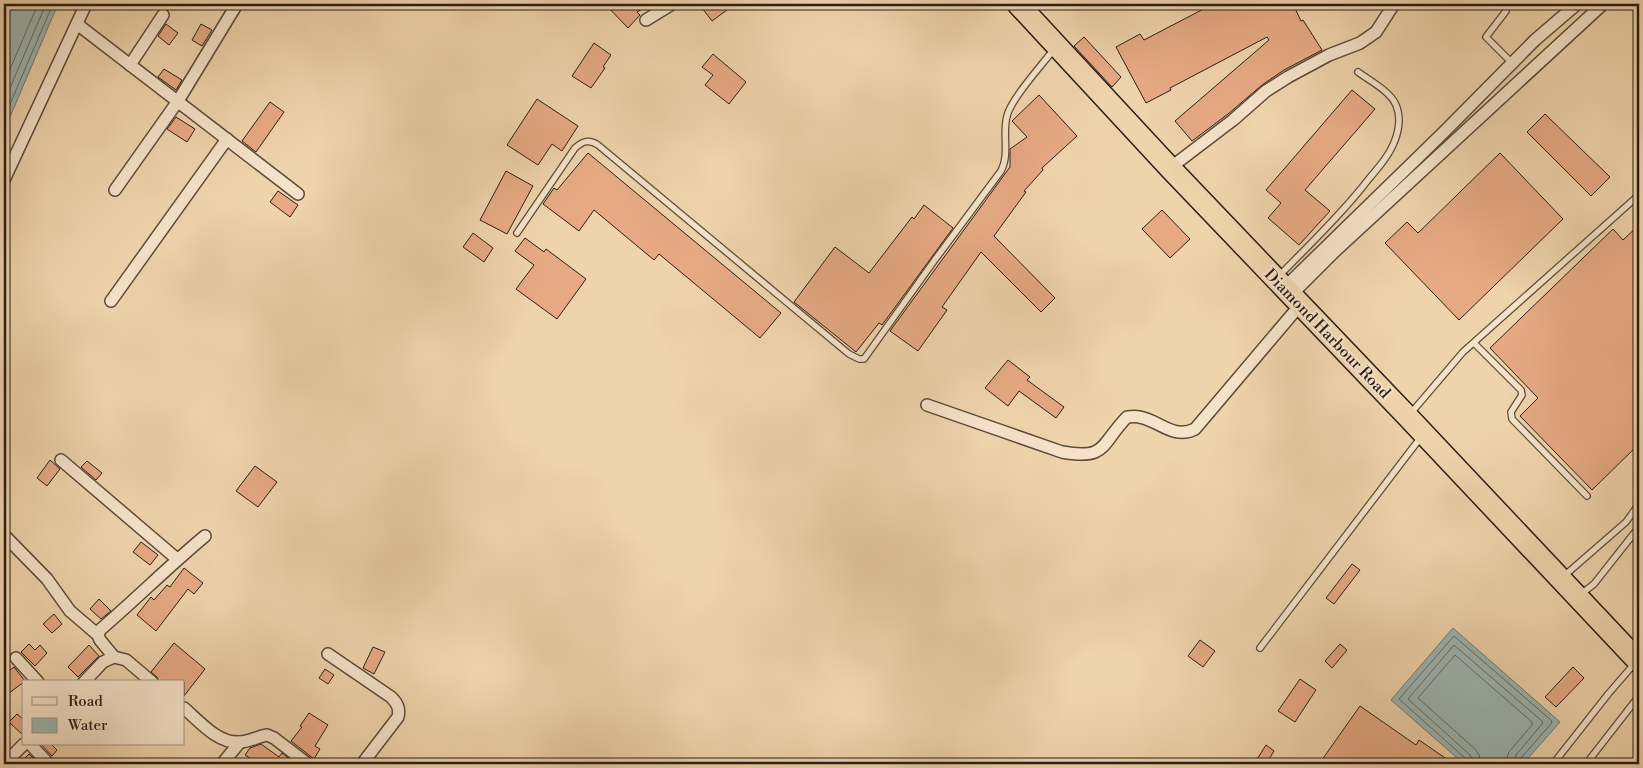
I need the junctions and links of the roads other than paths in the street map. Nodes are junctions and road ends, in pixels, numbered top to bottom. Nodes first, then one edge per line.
1 (86, 4) edge
2 (237, 4) edge
3 (672, 4) edge
4 (1394, 4) edge
5 (1503, 4) edge
6 (1577, 4) edge
7 (1602, 4) edge
8 (1023, 5) edge
9 (163, 15) dead end
10 (646, 20) dead end
11 (77, 24) junction
12 (1057, 45) junction
13 (1512, 63) junction
14 (130, 65) junction
15 (1358, 72) dead end
16 (178, 101) junction
17 (227, 139) junction
18 (1170, 168) junction
19 (4, 180) edge
20 (115, 190) dead end
21 (298, 194) dead end
22 (1639, 195) edge
23 (517, 233) dead end
24 (1288, 292) junction
25 (111, 301) dead end
26 (1474, 342) junction
27 (927, 405) dead end
28 (1408, 417) junction
29 (1424, 434) junction
30 (61, 460) dead end
31 (1587, 496) dead end
32 (1639, 504) edge
33 (1639, 527) edge
34 (4, 535) edge
35 (205, 536) dead end
36 (176, 559) junction
37 (1560, 579) junction
38 (1578, 596) junction
39 (98, 636) junction
40 (1260, 648) dead end
41 (328, 654) dead end
42 (114, 657) junction
43 (16, 658) dead end
44 (1639, 660) edge
45 (36, 680) edge
46 (86, 680) edge
47 (150, 680) edge
48 (1639, 696) edge
49 (185, 709) edge
50 (240, 742) junction
51 (22, 746) edge
52 (32, 746) edge
53 (1639, 748) edge
54 (1639, 754) edge
55 (4, 764) edge
56 (49, 764) edge
57 (222, 764) edge
58 (308, 764) edge
59 (362, 764) edge
60 (1553, 764) edge
61 (1586, 764) edge

1 - 11 street
2 - 16 street
3 - 10 street
4 - 18 street
5 - 13 lane
6 - 13 street
7 - 24 street
8 - 12 highway, Diamond Harbour Road
9 - 14 street
11 - 14 street
11 - 19 street
12 - 18 highway, Diamond Harbour Road
12 - 23 lane
13 - 24 street
14 - 16 street
15 - 24 lane
16 - 17 street
16 - 20 street
17 - 21 street
17 - 25 street
18 - 24 highway, Diamond Harbour Road
22 - 26 lane
24 - 27 street
24 - 28 highway, Diamond Harbour Road
26 - 28 lane
26 - 31 lane
28 - 29 highway, Diamond Harbour Road
29 - 37 highway, Diamond Harbour Road
29 - 40 lane
30 - 36 street
32 - 37 lane
33 - 38 lane
34 - 39 street
35 - 36 street
36 - 39 street
37 - 38 highway, Diamond Harbour Road
38 - 44 highway, Diamond Harbour Road
39 - 42 street
41 - 59 street
42 - 46 street
42 - 47 street
43 - 45 street
44 - 60 lane
48 - 61 lane
49 - 50 street
50 - 57 street
50 - 58 street
51 - 55 street
52 - 56 street
53 - 54 lane

